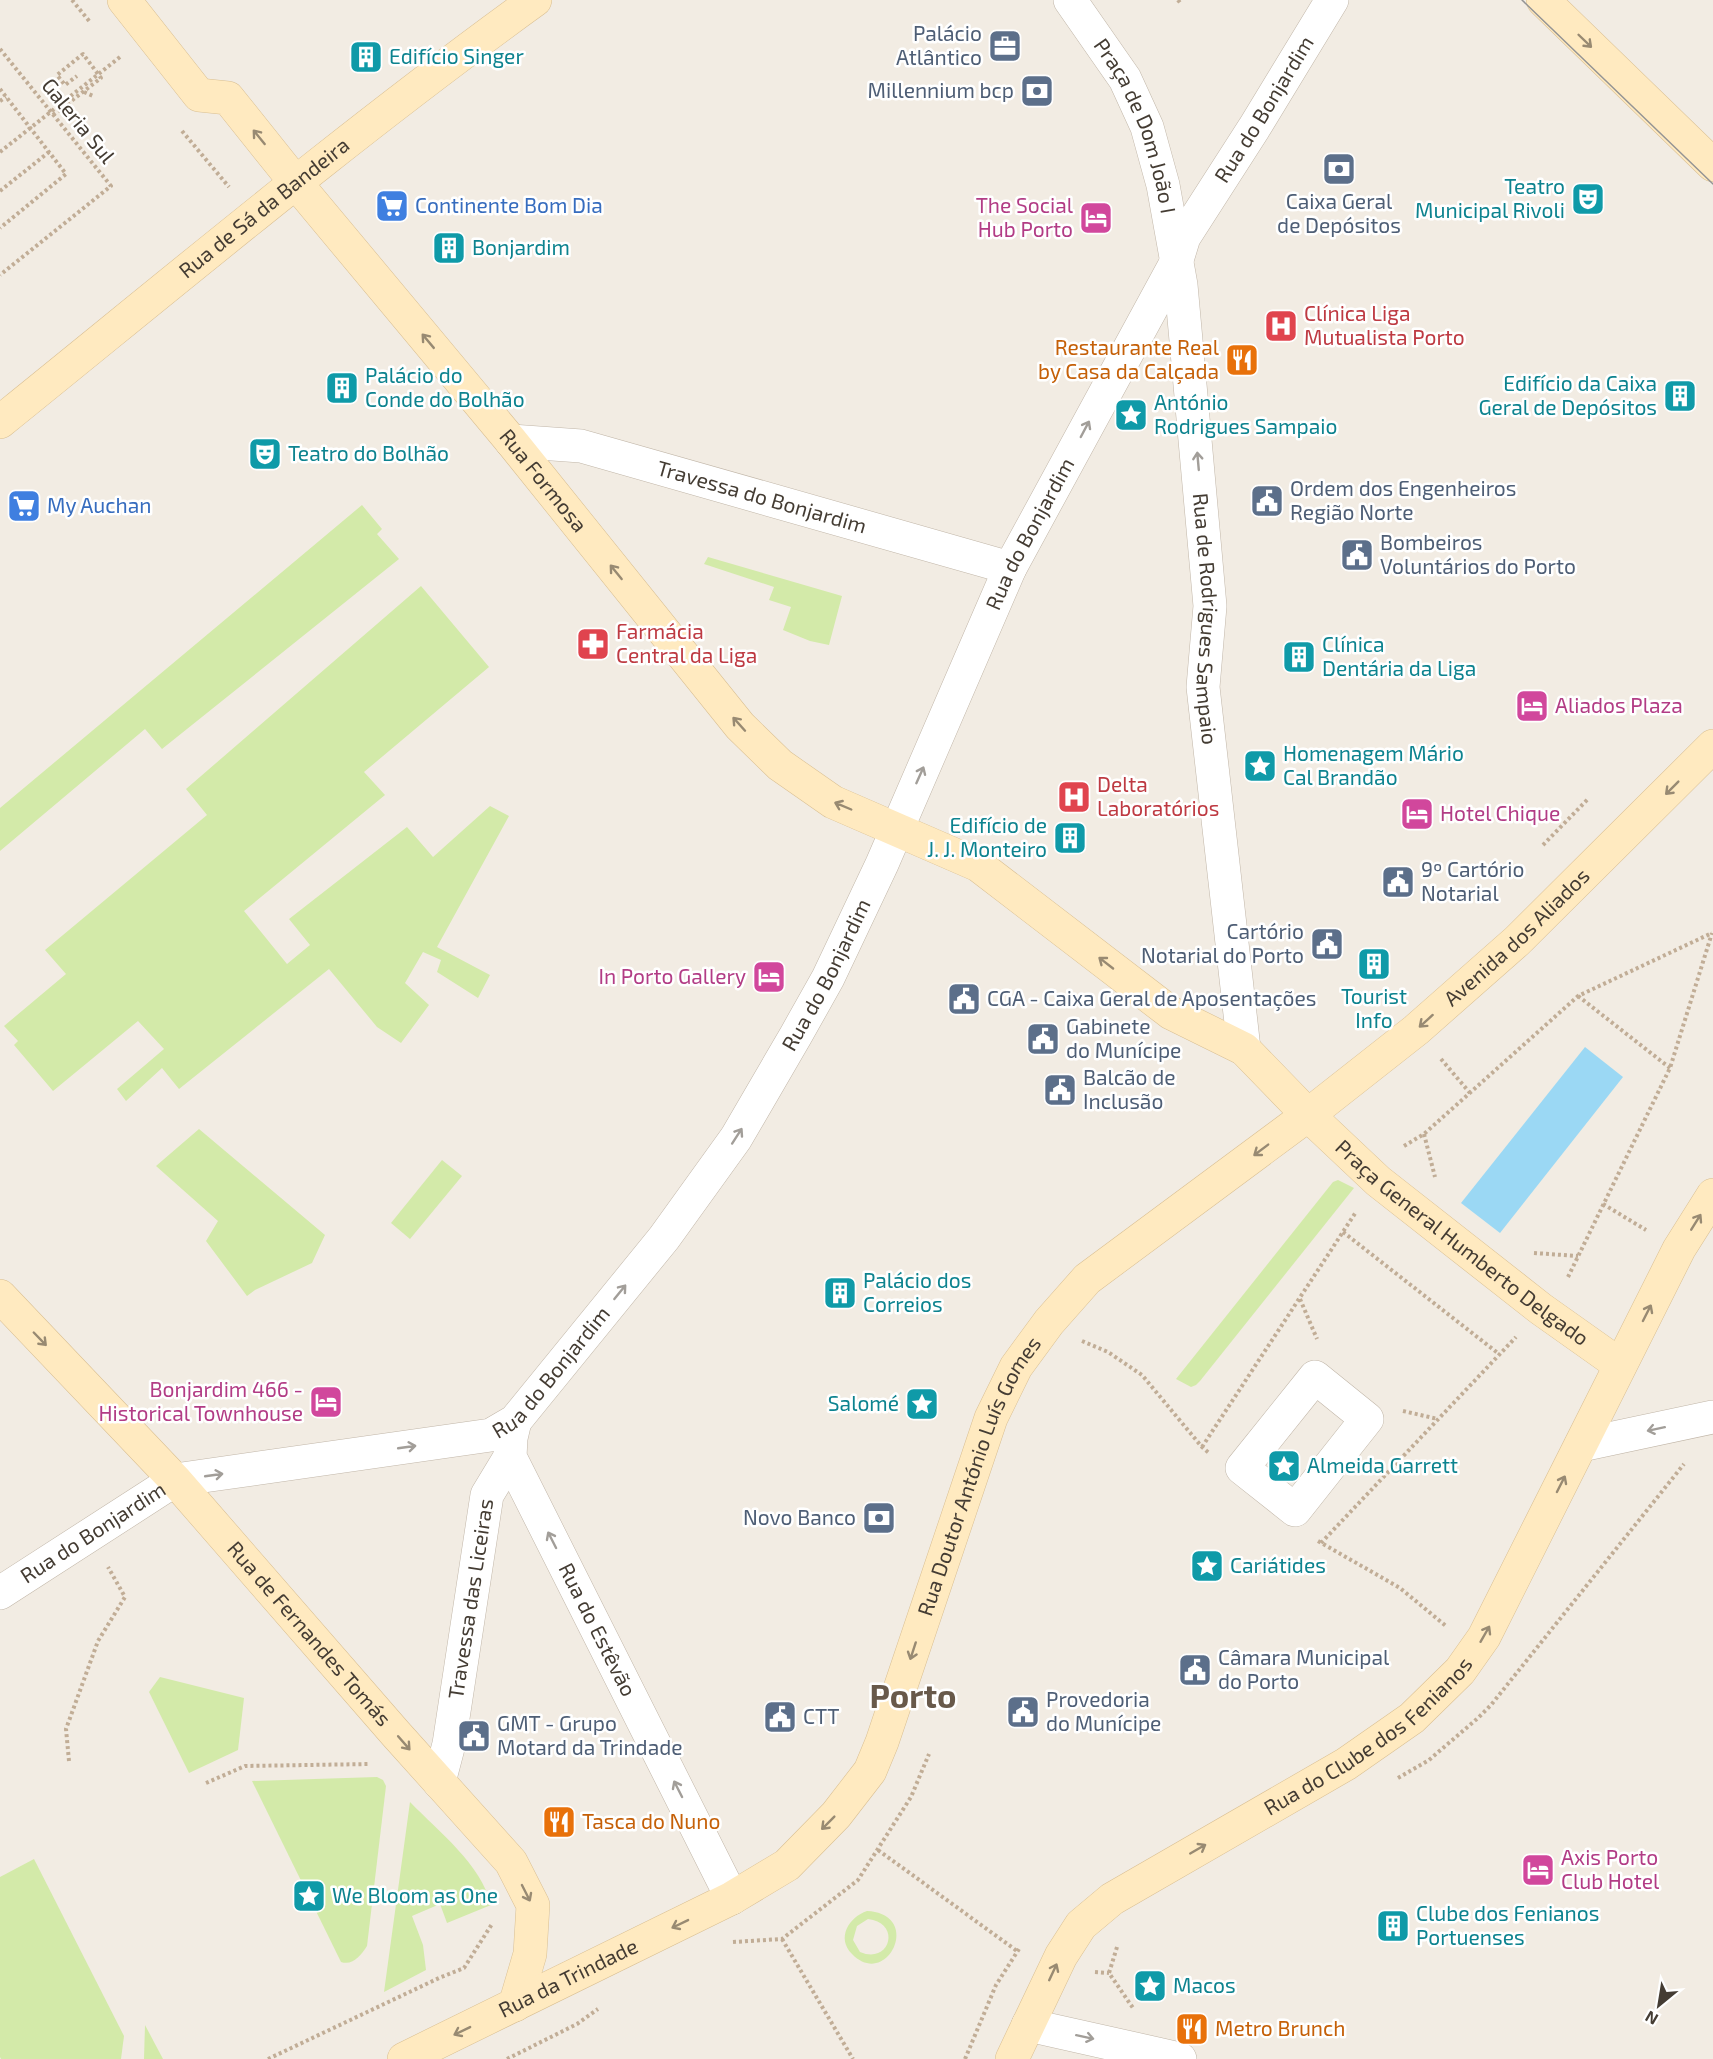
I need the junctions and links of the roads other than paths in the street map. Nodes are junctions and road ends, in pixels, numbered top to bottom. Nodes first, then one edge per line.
1 (124, 0) edge
2 (535, 0) edge
3 (1070, 0) edge
4 (1332, 0) edge
5 (1543, 0) edge
6 (1713, 165) edge
7 (296, 183) junction
8 (1176, 263) junction
9 (0, 422) edge
10 (511, 441) junction
11 (1010, 568) junction
12 (1713, 746) edge
13 (896, 829) junction
14 (1244, 1049) junction
15 (1308, 1115) junction
16 (1713, 1195) edge
17 (0, 1296) edge
18 (1620, 1365) junction
19 (1713, 1417) edge
20 (515, 1421) junction
21 (1581, 1445) junction
22 (510, 1457) junction
23 (175, 1480) junction
24 (0, 1593) edge
25 (439, 1782) junction
26 (732, 1898) junction
27 (515, 2006) junction
28 (1028, 2025) junction
29 (404, 2059) edge
30 (1012, 2059) edge
31 (1180, 2059) edge

7 -> 1 main road, Rua Formosa
2 - 7 main road, Rua de Sá da Bandeira
3 - 8 street, Praça de Dom João I
4 - 8 street, Rua do Bonjardim
5 -> 6 main road
7 - 9 main road, Rua de Sá da Bandeira
10 -> 7 main road, Rua Formosa
11 -> 8 street, Rua do Bonjardim
14 -> 8 street, Rua de Rodrigues Sampaio
10 - 11 street, Travessa do Bonjardim
13 -> 10 main road, Rua Formosa
13 -> 11 street, Rua do Bonjardim
12 -> 15 main road, Avenida dos Aliados
14 -> 13 main road, Rua Formosa
20 -> 13 street, Rua do Bonjardim
14 - 15 main road, Praça General Humberto Delgado
15 - 18 main road, Praça General Humberto Delgado
15 -> 26 main road, Rua Doutor António Luís Gomes
18 -> 16 main road
17 -> 23 main road, Rua de Fernandes Tomás
18 - 21 main road, Rua do Clube dos Fenianos
19 -> 21 street
20 - 22 street
23 -> 20 street, Rua do Bonjardim
28 -> 21 main road, Rua do Clube dos Fenianos
22 - 25 street, Travessa das Liceiras
26 -> 22 street, Rua do Estêvão
23 - 24 street, Rua do Bonjardim
23 -> 25 main road, Rua de Fernandes Tomás
25 -> 27 main road, Rua de Fernandes Tomás
26 -> 27 main road, Rua da Trindade
27 -> 29 main road, Rua da Trindade
28 - 30 main road, Rua do Clube dos Fenianos
28 -> 31 street

